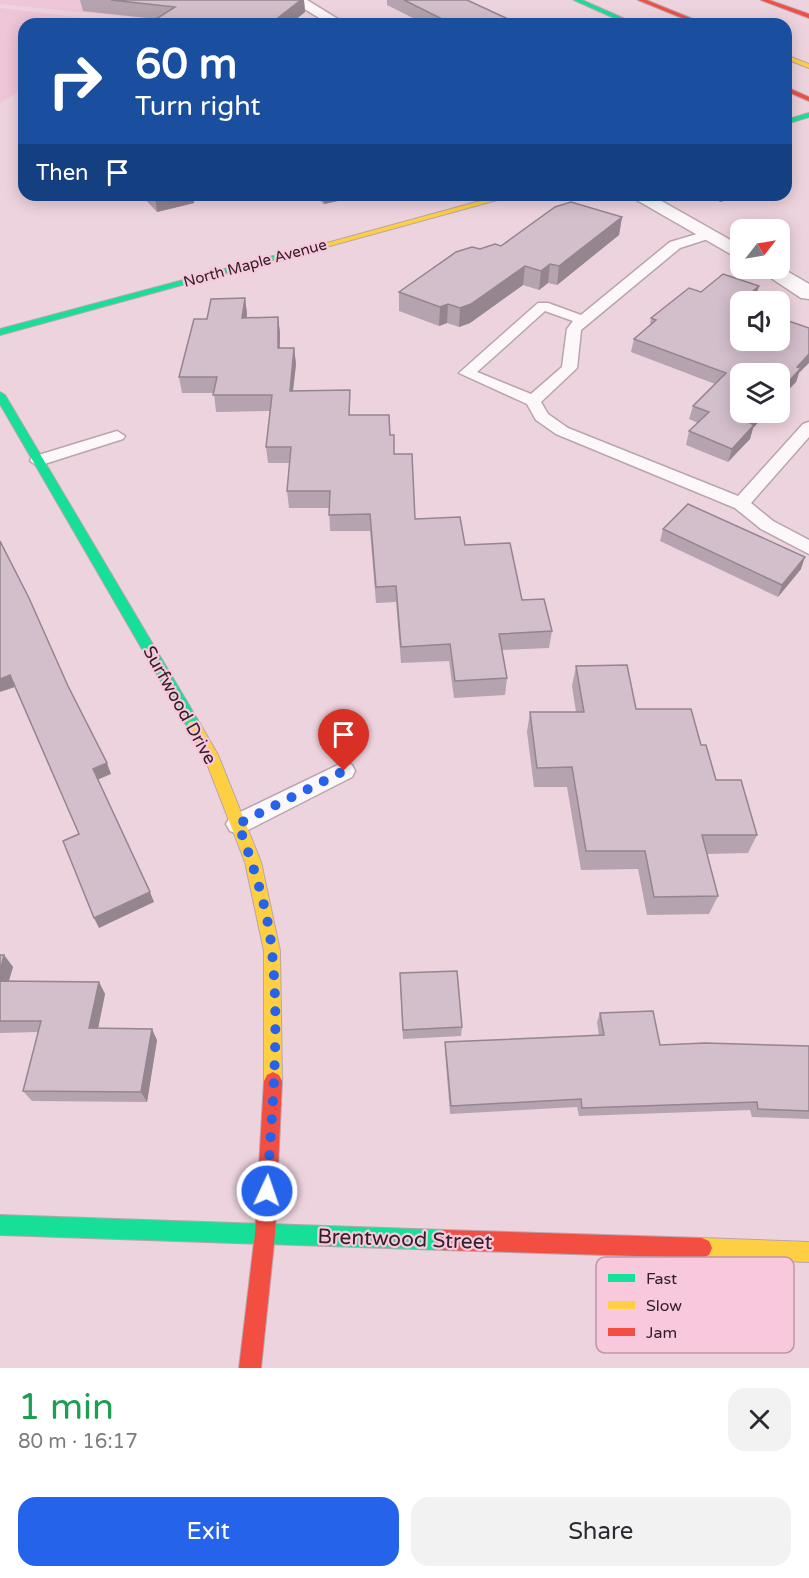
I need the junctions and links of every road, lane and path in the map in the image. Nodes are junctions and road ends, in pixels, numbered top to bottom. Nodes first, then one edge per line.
1 (297, 0) edge
2 (576, 0) edge
3 (641, 0) edge
4 (764, 0) edge
5 (809, 16) edge
6 (328, 18) edge
7 (619, 18) edge
8 (687, 18) edge
9 (792, 59) edge
10 (809, 66) edge
11 (792, 92) edge
12 (809, 99) edge
13 (809, 116) edge
14 (792, 120) edge
15 (489, 201) edge
16 (648, 201) edge
17 (707, 235) junction
18 (730, 248) edge
19 (785, 279) edge
20 (809, 293) edge
21 (583, 320) junction
22 (0, 332) edge
23 (0, 395) edge
24 (533, 401) junction
25 (809, 427) edge
26 (117, 436) dead end
27 (38, 461) junction
28 (741, 504) junction
29 (809, 548) edge
30 (344, 771) dead end
31 (238, 824) junction
32 (0, 1225) edge
33 (265, 1234) junction
34 (809, 1252) edge
35 (250, 1368) edge

1 - 6 street
2 - 7 main road
3 - 8 main road
4 - 5 main road
9 - 10 main road
11 - 12 main road
13 - 14 main road
15 - 22 main road, North Maple Avenue
16 - 17 street
17 - 18 street
17 - 21 lane
19 - 20 street
21 - 24 lane
21 - 24 lane
23 - 27 main road, Surfwood Drive
24 - 28 lane
25 - 28 lane
26 - 27 lane
27 - 31 main road, Surfwood Drive
28 - 29 lane
30 - 31 lane
31 - 33 main road, Surfwood Drive
32 - 33 main road, Brentwood Street
33 - 34 main road, Brentwood Street
33 - 35 main road, Surfwood Drive

